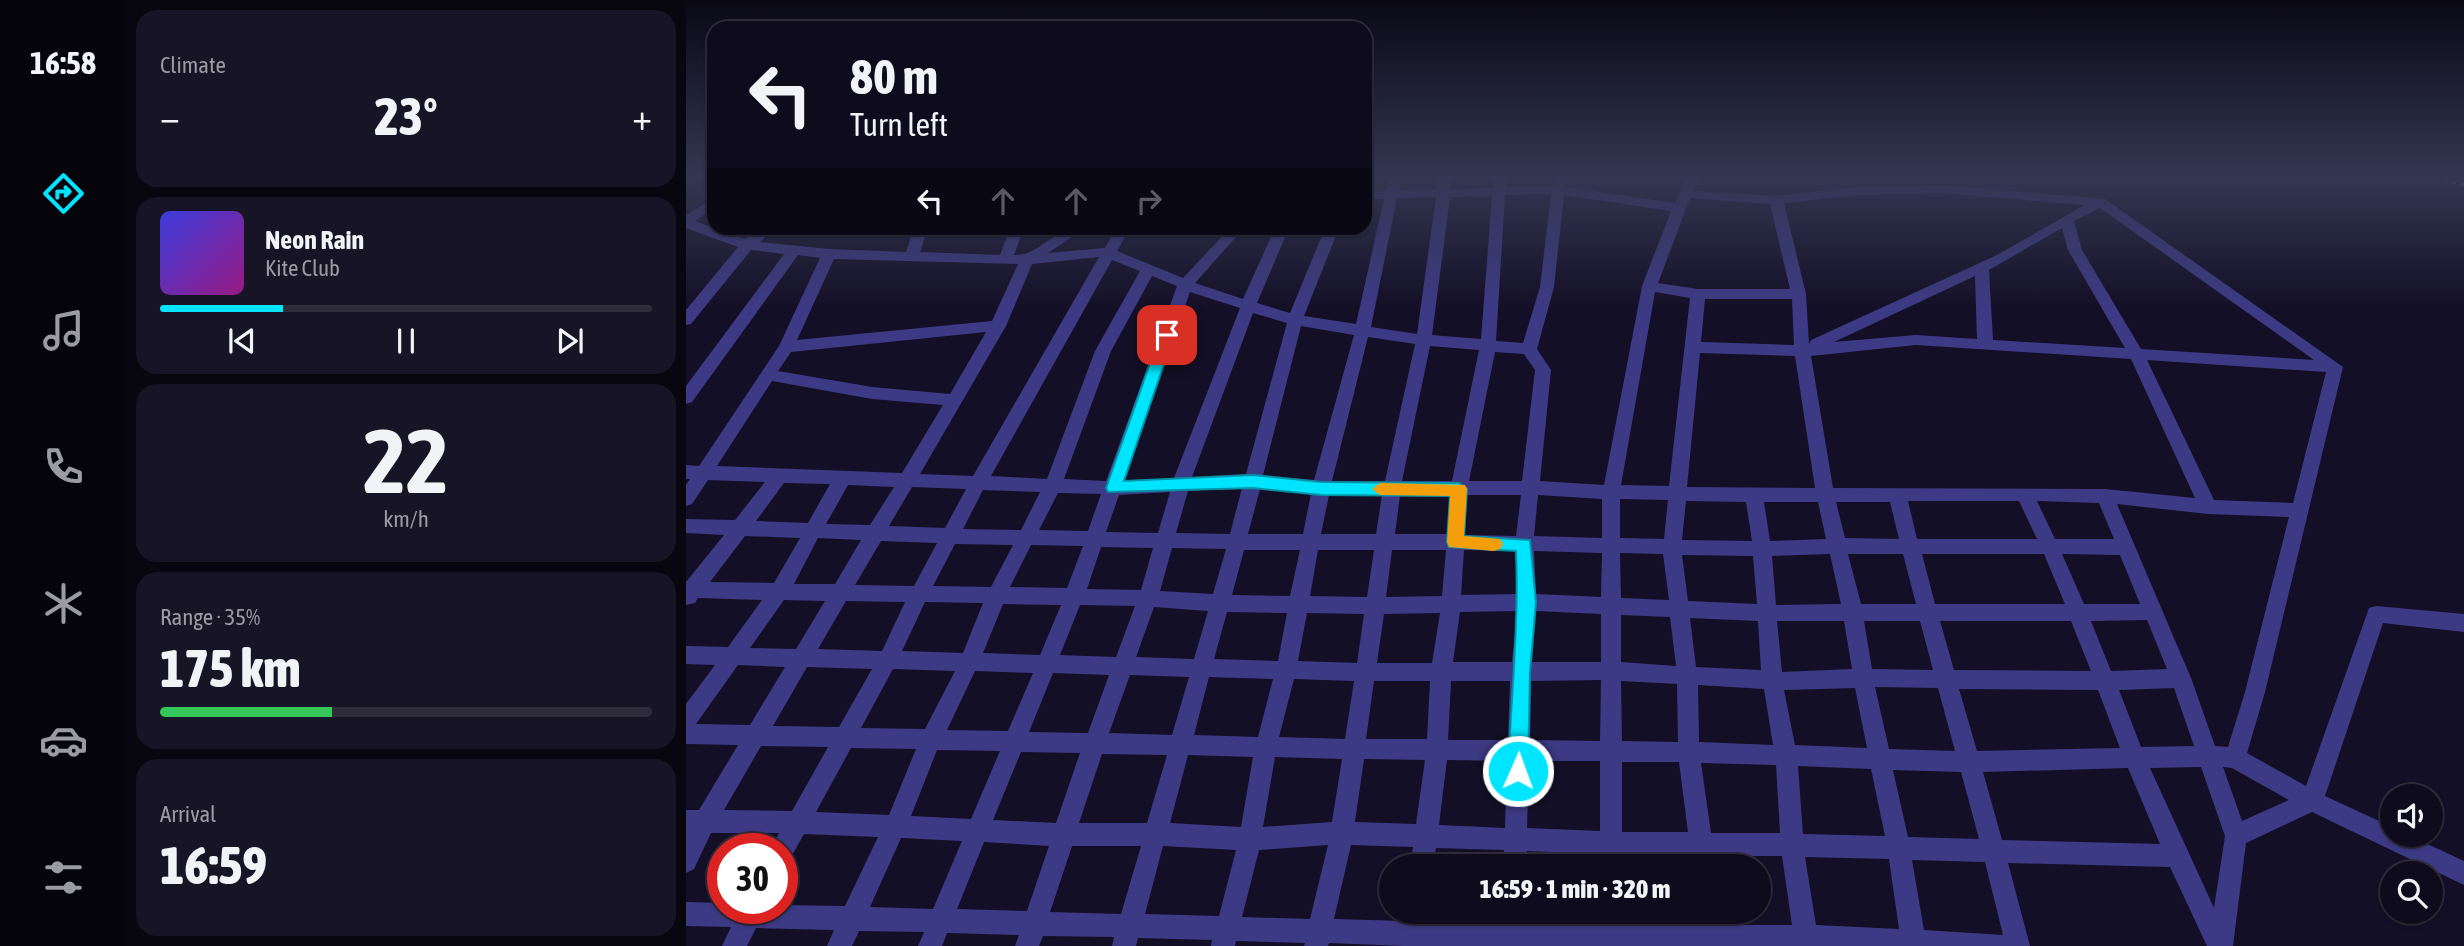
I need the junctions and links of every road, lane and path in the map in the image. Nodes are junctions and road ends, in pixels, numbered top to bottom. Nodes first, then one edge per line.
1 (686, 222) edge
2 (1386, 222) edge
3 (1441, 222) edge
4 (1497, 222) edge
5 (1555, 222) edge
6 (1674, 222) edge
7 (1781, 222) edge
8 (2061, 222) edge
9 (2068, 222) edge
10 (2129, 222) edge
11 (707, 230) edge
12 (720, 235) edge
13 (759, 235) edge
14 (919, 235) edge
15 (1014, 235) edge
16 (1067, 235) edge
17 (1118, 235) edge
18 (1230, 235) edge
19 (1279, 235) edge
20 (1329, 235) edge
21 (747, 245) junction
22 (794, 250) junction
23 (1107, 252) junction
24 (829, 254) junction
25 (911, 257) junction
26 (1005, 259) junction
27 (1027, 260) junction
28 (1982, 267) junction
29 (1149, 269) junction
30 (1185, 284) junction
31 (1649, 286) junction
32 (1698, 294) junction
33 (1799, 294) junction
34 (1248, 306) junction
35 (686, 320) edge
36 (1295, 320) junction
37 (998, 326) junction
38 (1362, 332) junction
39 (1422, 340) junction
40 (1985, 344) junction
41 (1488, 345) junction
42 (786, 347) junction
43 (1694, 347) junction
44 (1529, 349) junction
45 (1802, 351) junction
46 (2136, 354) junction
47 (2335, 367) junction
48 (768, 375) junction
49 (686, 398) edge
50 (955, 400) junction
51 (705, 471) junction
52 (686, 472) edge
53 (781, 474) junction
54 (843, 477) junction
55 (909, 479) junction
56 (1253, 481) junction
57 (978, 483) junction
58 (1181, 484) junction
59 (1053, 485) junction
60 (1114, 488) junction
61 (1321, 488) junction
62 (1531, 488) junction
63 (1392, 489) junction
64 (1459, 489) junction
65 (1611, 492) junction
66 (1676, 492) junction
67 (1825, 494) junction
68 (2024, 494) junction
69 (1754, 495) junction
70 (1897, 495) junction
71 (2105, 496) junction
72 (686, 499) edge
73 (2208, 507) junction
74 (2300, 510) junction
75 (686, 526) edge
76 (740, 528) junction
77 (811, 531) junction
78 (876, 533) junction
79 (952, 536) junction
80 (1026, 537) junction
81 (1094, 538) junction
82 (1167, 539) junction
83 (1237, 542) junction
84 (1311, 542) junction
85 (1384, 542) junction
86 (1455, 542) junction
87 (1524, 545) junction
88 (1838, 546) junction
89 (1609, 547) junction
90 (2052, 547) junction
91 (2127, 547) junction
92 (1672, 548) junction
93 (1910, 548) junction
94 (1762, 549) junction
95 (779, 592) junction
96 (842, 592) junction
97 (688, 593) edge
98 (919, 594) junction
99 (996, 596) junction
100 (1074, 597) junction
101 (1148, 598) junction
102 (1527, 602) junction
103 (1219, 603) junction
104 (1300, 604) junction
105 (1609, 605) junction
106 (1376, 606) junction
107 (1451, 606) junction
108 (1679, 607) junction
109 (1853, 612) junction
110 (2154, 612) junction
111 (1767, 613) junction
112 (1928, 613) junction
113 (2080, 613) junction
114 (2464, 623) edge
115 (686, 655) edge
116 (732, 656) junction
117 (803, 658) junction
118 (887, 661) junction
119 (970, 661) junction
120 (1047, 662) junction
121 (1123, 665) junction
122 (1200, 668) junction
123 (1286, 669) junction
124 (1609, 671) junction
125 (1366, 672) junction
126 (1521, 672) junction
127 (1441, 673) junction
128 (1688, 674) junction
129 (1863, 678) junction
130 (2181, 678) junction
131 (1772, 679) junction
132 (1944, 679) junction
133 (2105, 681) junction
134 (686, 721) edge
135 (686, 734) edge
136 (756, 735) junction
137 (845, 737) junction
138 (931, 739) junction
139 (1013, 742) junction
140 (1094, 744) junction
141 (1179, 744) junction
142 (1266, 747) junction
143 (1356, 749) junction
144 (1519, 749) junction
145 (1437, 750) junction
146 (1612, 752) junction
147 (1689, 752) junction
148 (1786, 755) junction
149 (2210, 756) junction
150 (2235, 758) junction
151 (1881, 759) junction
152 (2135, 759) junction
153 (1969, 762) junction
154 (2312, 801) junction
155 (696, 821) edge
156 (797, 822) junction
157 (895, 827) junction
158 (977, 831) junction
159 (792, 833) edge
160 (1342, 833) junction
161 (1156, 834) junction
162 (1063, 835) junction
163 (2236, 836) junction
164 (1250, 838) junction
165 (1424, 838) junction
166 (1516, 838) junction
167 (1793, 845) junction
168 (1899, 849) junction
169 (1994, 851) junction
170 (1423, 854) edge
171 (1515, 854) edge
172 (1605, 854) edge
173 (1611, 854) edge
174 (1704, 854) edge
175 (1713, 854) edge
176 (2175, 856) junction
177 (686, 861) edge
178 (2464, 873) edge
179 (686, 914) edge
180 (707, 914) edge
181 (798, 916) edge
182 (851, 919) junction
183 (941, 919) junction
184 (745, 924) edge
185 (1417, 930) edge
186 (1610, 931) edge
187 (1127, 935) edge
188 (1030, 936) edge
189 (1225, 938) edge
190 (1317, 939) edge
191 (1512, 941) edge
192 (1709, 941) edge
193 (1807, 942) edge
194 (1913, 944) edge
195 (734, 946) edge
196 (839, 946) edge
197 (930, 946) edge
198 (2001, 946) edge
199 (2018, 946) edge
200 (2221, 946) edge

1 - 11 street
2 - 38 street
3 - 39 street
4 - 41 street
5 - 44 street
6 - 31 street
7 - 33 street
8 - 28 street
9 - 46 street
10 - 47 street
12 - 21 street
13 - 21 street
14 - 25 street
15 - 26 street
16 - 27 street
17 - 23 street
18 - 30 street
19 - 34 street
20 - 36 street
21 - 22 street
21 - 35 street
22 - 24 street
22 - 49 street
23 - 27 street
23 - 29 street
23 - 57 street
24 - 25 street
24 - 42 street
25 - 26 street
26 - 27 street
27 - 37 street
28 - 40 street
28 - 45 street
29 - 30 street
29 - 59 street
30 - 34 street
30 - 60 street
31 - 32 street
31 - 65 street
32 - 33 street
32 - 43 street
33 - 45 street
34 - 36 street
34 - 58 street
36 - 38 street
36 - 56 street
37 - 42 street
37 - 50 street
38 - 39 street
38 - 61 street
39 - 41 street
39 - 63 street
40 - 45 street
40 - 46 street
41 - 44 street
41 - 64 street
42 - 48 street
43 - 45 street
43 - 66 street
44 - 62 street
45 - 67 street
46 - 47 street
46 - 73 street
47 - 74 street
48 - 50 street
48 - 51 street
50 - 55 street
51 - 52 street
51 - 53 street
51 - 72 street
53 - 54 street
53 - 76 street
54 - 55 street
54 - 77 street
55 - 57 street
55 - 78 street
56 - 58 street
56 - 61 street
56 - 83 street
57 - 59 street
57 - 79 street
58 - 60 street
58 - 82 street
59 - 60 street
59 - 80 street
60 - 81 street
61 - 63 street
61 - 84 street
62 - 64 street
62 - 65 street
62 - 87 street
63 - 64 street
63 - 85 street
64 - 86 street
65 - 66 street
65 - 89 street
66 - 69 street
66 - 92 street
67 - 69 street
67 - 70 street
67 - 88 street
68 - 70 street
68 - 71 street
68 - 90 street
69 - 94 street
70 - 93 street
71 - 73 street
71 - 91 street
73 - 74 street
74 - 150 street
75 - 76 street
76 - 77 street
76 - 97 street
77 - 78 street
77 - 95 street
78 - 79 street
78 - 96 street
79 - 80 street
79 - 98 street
80 - 81 street
80 - 99 street
81 - 82 street
81 - 100 street
82 - 83 street
82 - 101 street
83 - 84 street
83 - 103 street
84 - 85 street
84 - 104 street
85 - 86 street
85 - 106 street
86 - 87 street
86 - 107 street
87 - 89 street
87 - 102 street
88 - 93 street
88 - 94 street
88 - 109 street
89 - 92 street
89 - 105 street
90 - 91 street
90 - 93 street
90 - 113 street
91 - 110 street
92 - 94 street
92 - 108 street
93 - 112 street
94 - 111 street
95 - 96 street
95 - 97 street
95 - 116 street
96 - 98 street
96 - 117 street
98 - 99 street
98 - 118 street
99 - 100 street
99 - 119 street
100 - 101 street
100 - 120 street
101 - 103 street
101 - 121 street
102 - 105 street
102 - 107 street
102 - 126 street
103 - 104 street
103 - 122 street
104 - 106 street
104 - 123 street
105 - 108 street
105 - 124 street
106 - 107 street
106 - 125 street
107 - 127 street
108 - 111 street
108 - 128 street
109 - 111 street
109 - 112 street
109 - 129 street
110 - 113 street
110 - 130 street
111 - 131 street
112 - 113 street
112 - 132 street
113 - 133 street
114 - 154 street
115 - 116 street
116 - 117 street
116 - 134 street
117 - 118 street
117 - 136 street
118 - 119 street
118 - 137 street
119 - 120 street
119 - 138 street
120 - 121 street
120 - 139 street
121 - 122 street
121 - 140 street
122 - 123 street
122 - 141 street
123 - 125 street
123 - 142 street
124 - 126 street
124 - 128 street
124 - 146 street
125 - 127 street
125 - 143 street
126 - 127 street
126 - 144 street
127 - 145 street
128 - 131 street
128 - 147 street
129 - 131 street
129 - 132 street
129 - 151 street
130 - 133 street
130 - 149 street
131 - 148 street
132 - 133 street
132 - 153 street
133 - 152 street
135 - 136 street
136 - 137 street
136 - 155 street
137 - 138 street
137 - 156 street
138 - 139 street
138 - 157 street
139 - 140 street
139 - 158 street
140 - 141 street
140 - 162 street
141 - 142 street
141 - 161 street
142 - 143 street
142 - 164 street
143 - 145 street
143 - 160 street
144 - 145 street
144 - 146 street
144 - 166 street
145 - 165 street
146 - 147 street
146 - 173 street
147 - 148 street
147 - 174 street
148 - 151 street
148 - 167 street
149 - 150 street
149 - 152 street
149 - 163 street
150 - 154 street
151 - 153 street
151 - 168 street
152 - 153 street
152 - 176 street
153 - 169 street
154 - 163 street
154 - 178 street
155 - 156 street
155 - 177 street
156 - 157 street
156 - 159 street
157 - 158 street
157 - 182 street
158 - 162 street
158 - 183 street
160 - 164 street
160 - 165 street
160 - 190 street
161 - 162 street
161 - 164 street
161 - 187 street
162 - 188 street
163 - 200 street
164 - 189 street
165 - 166 street
165 - 170 street
166 - 171 street
166 - 172 street
167 - 168 street
167 - 175 street
167 - 193 street
168 - 169 street
168 - 194 street
169 - 176 street
169 - 199 street
176 - 200 street
179 - 180 street
181 - 182 street
182 - 183 street
182 - 196 street
183 - 188 street
183 - 197 street
184 - 195 street
185 - 190 street
185 - 191 street
186 - 191 street
186 - 192 street
187 - 188 street
187 - 189 street
189 - 190 street
192 - 193 street
193 - 194 street
194 - 198 street

